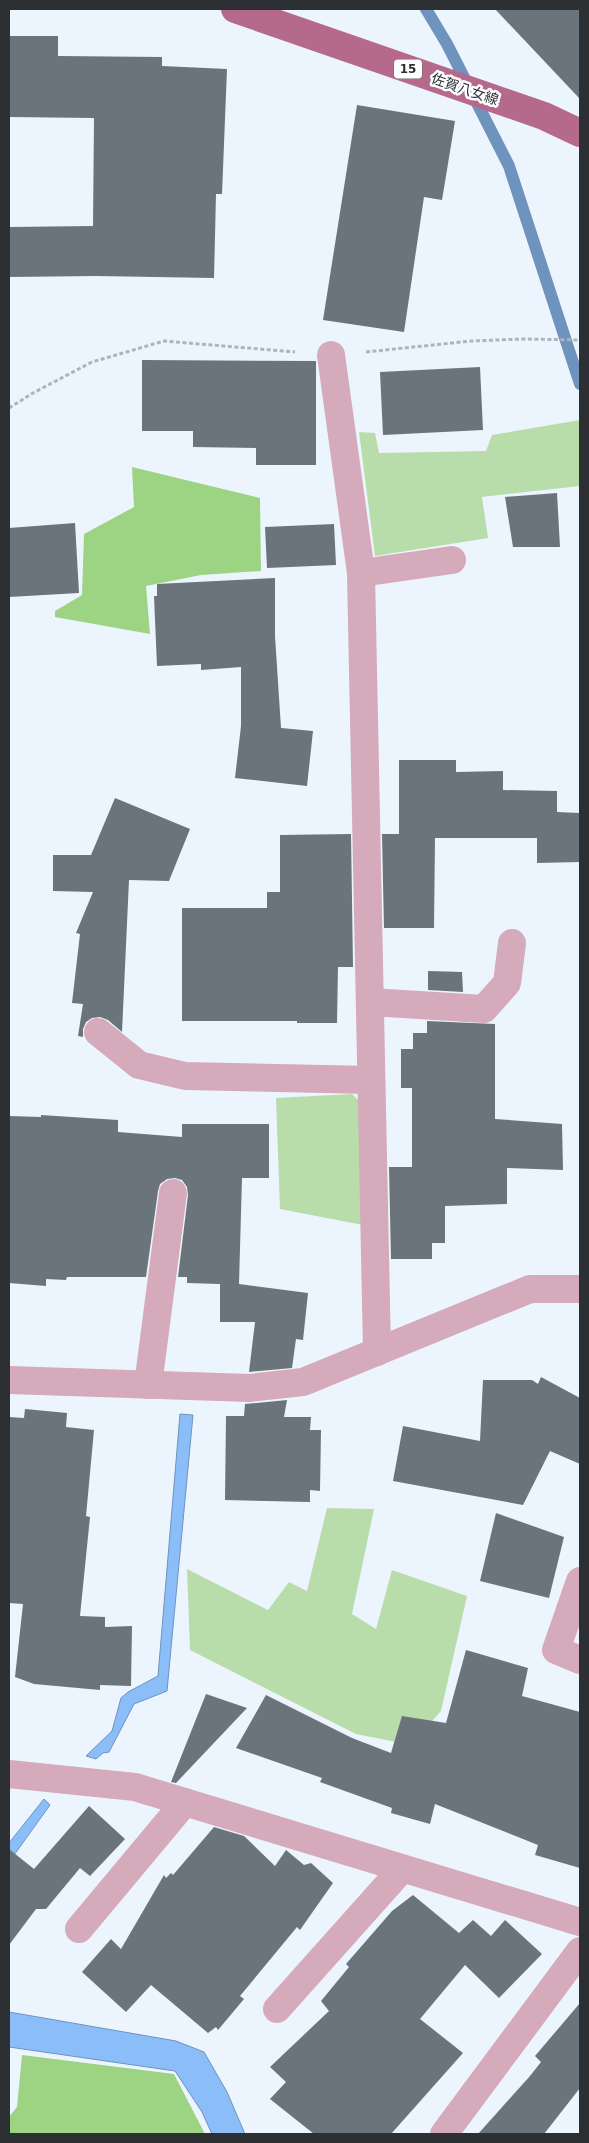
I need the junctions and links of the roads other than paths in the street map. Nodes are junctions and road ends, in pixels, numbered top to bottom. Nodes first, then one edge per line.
1 (235, 9) edge
2 (580, 133) edge
3 (331, 355) road end
4 (452, 560) dead end
5 (361, 573) junction
6 (512, 943) dead end
7 (370, 1002) junction
8 (98, 1032) dead end
9 (371, 1080) junction
10 (173, 1193) dead end
11 (580, 1289) edge
12 (376, 1352) junction
13 (9, 1380) edge
14 (148, 1385) junction
15 (580, 1581) edge
16 (580, 1660) edge
17 (9, 1774) edge
18 (185, 1802) junction
19 (402, 1868) junction
20 (580, 1922) edge
21 (79, 1929) dead end
22 (580, 1951) edge
23 (277, 2009) dead end
24 (444, 2134) edge

1 - 2 main road, 佐賀八女線 / 15
3 - 5 street
4 - 5 street
5 - 7 street
6 - 7 street
7 - 9 street
8 - 9 street
9 - 12 street
10 - 14 street
11 - 12 street
12 - 14 street
13 - 14 street
15 - 16 street
17 - 18 street
18 - 19 street
18 - 21 street
19 - 20 street
19 - 23 street
22 - 24 street

